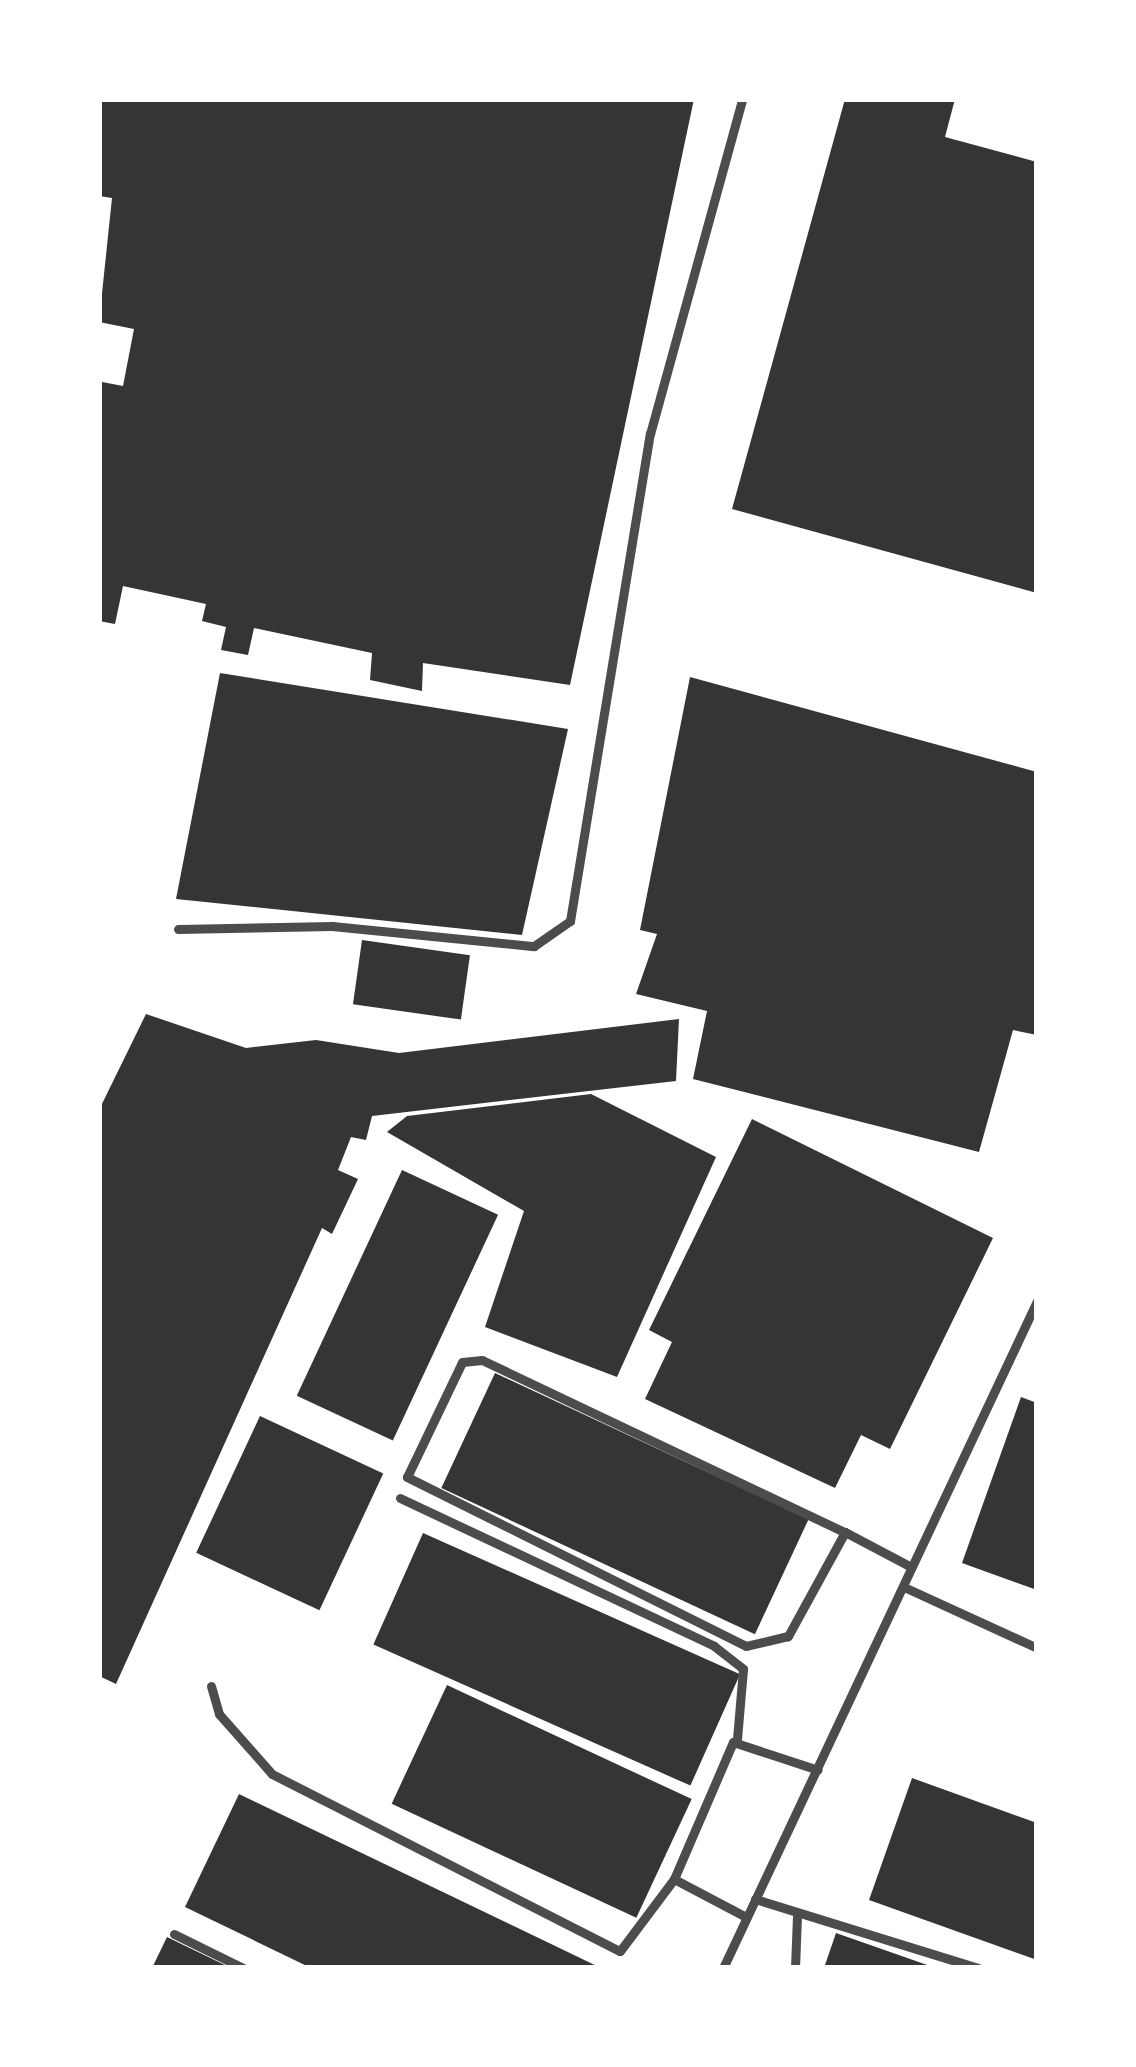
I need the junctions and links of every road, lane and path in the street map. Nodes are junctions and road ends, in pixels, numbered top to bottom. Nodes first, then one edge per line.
1 (742, 99) edge
2 (178, 928) dead end
3 (1037, 1301) edge
4 (400, 1498) dead end
5 (845, 1532) junction
6 (911, 1567) junction
7 (904, 1587) junction
8 (1037, 1648) edge
9 (211, 1686) dead end
10 (737, 1739) junction
11 (818, 1770) junction
12 (674, 1879) junction
13 (755, 1899) junction
14 (746, 1917) junction
15 (797, 1917) junction
16 (174, 1934) dead end
17 (243, 1968) edge
18 (723, 1968) edge
19 (795, 1968) edge
20 (978, 1968) edge

1 - 2 lane
3 - 6 lane
4 - 10 lane
5 - 5 lane
5 - 6 lane
6 - 7 lane
7 - 8 lane
7 - 11 lane
9 - 12 lane
10 - 11 lane
10 - 12 lane
11 - 13 lane
12 - 14 lane
13 - 14 lane
13 - 15 lane
14 - 18 lane
15 - 19 lane
15 - 20 lane
16 - 17 lane

